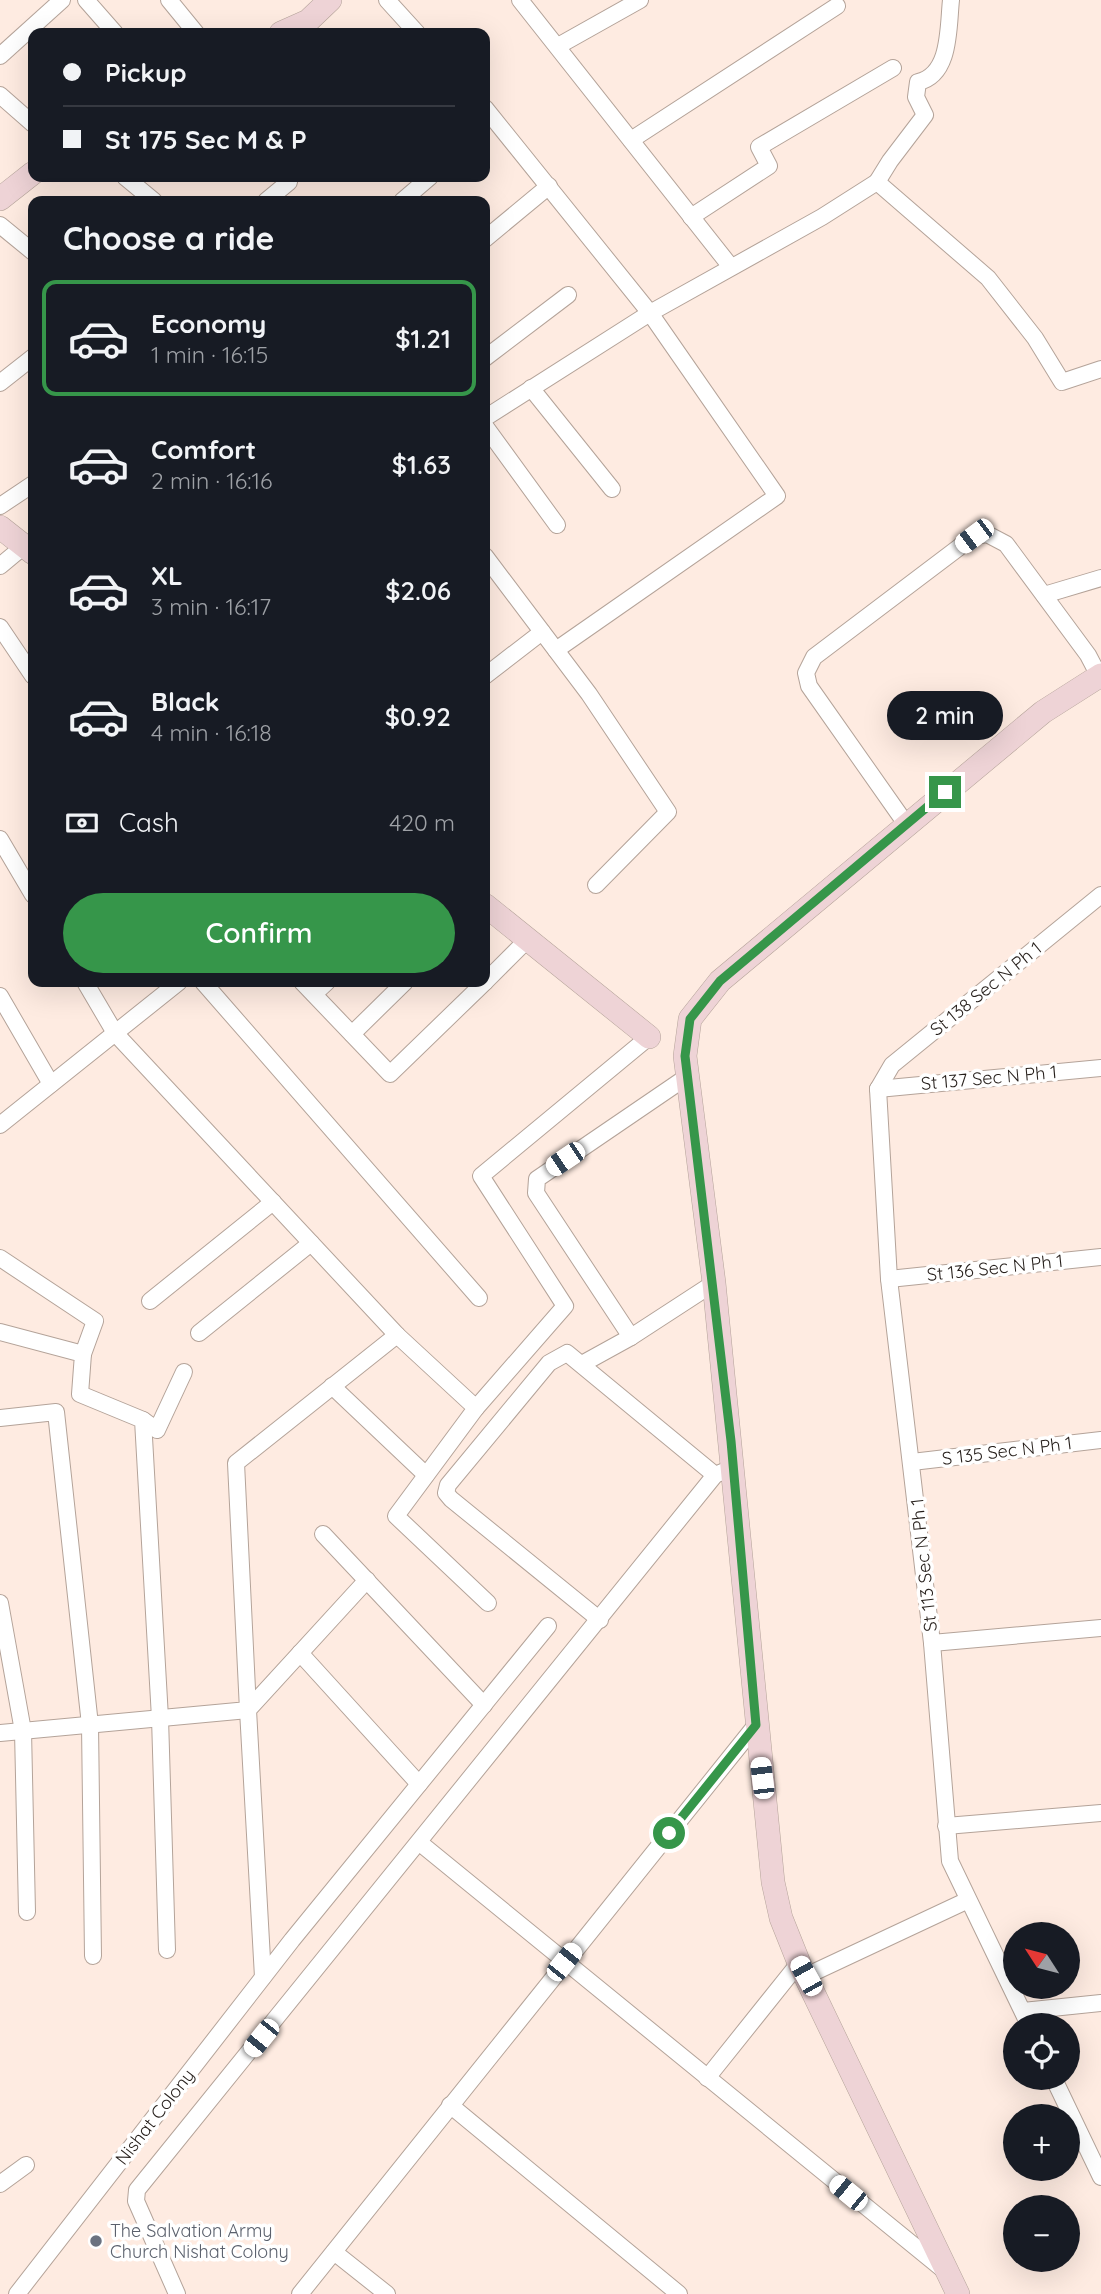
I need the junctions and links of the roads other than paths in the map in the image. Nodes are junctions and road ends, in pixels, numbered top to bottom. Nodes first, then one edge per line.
1 (62, 0) edge
2 (86, 0) edge
3 (169, 0) edge
4 (387, 0) edge
5 (520, 0) edge
6 (640, 0) edge
7 (951, 0) edge
8 (321, 3) edge
9 (837, 6) dead end
10 (31, 28) edge
11 (111, 28) edge
12 (192, 28) edge
13 (292, 28) edge
14 (412, 28) edge
15 (28, 31) edge
16 (558, 46) junction
17 (0, 56) edge
18 (893, 68) dead end
19 (0, 95) edge
20 (28, 120) edge
21 (490, 121) edge
22 (631, 140) junction
23 (28, 177) edge
24 (131, 182) edge
25 (285, 182) edge
26 (424, 182) edge
27 (877, 183) junction
28 (549, 186) junction
29 (147, 196) edge
30 (271, 196) edge
31 (408, 196) edge
32 (0, 199) edge
33 (691, 217) junction
34 (0, 225) edge
35 (490, 235) edge
36 (28, 248) edge
37 (731, 267) junction
38 (568, 295) dead end
39 (650, 313) junction
40 (490, 354) edge
41 (28, 361) edge
42 (1101, 369) edge
43 (0, 383) edge
44 (531, 388) junction
45 (490, 415) edge
46 (490, 433) edge
47 (28, 487) edge
48 (612, 489) dead end
49 (0, 506) edge
50 (557, 525) dead end
51 (0, 527) edge
52 (28, 549) edge
53 (0, 566) edge
54 (490, 567) edge
55 (1101, 578) edge
56 (1044, 595) junction
57 (0, 627) edge
58 (542, 632) junction
59 (556, 650) junction
60 (28, 669) edge
61 (490, 672) edge
62 (1100, 676) edge
63 (906, 824) junction
64 (0, 839) edge
65 (596, 885) dead end
66 (28, 887) edge
67 (1101, 895) edge
68 (490, 909) edge
69 (528, 939) junction
70 (490, 977) edge
71 (88, 987) edge
72 (173, 987) edge
73 (207, 987) edge
74 (400, 987) edge
75 (480, 987) edge
76 (308, 988) edge
77 (0, 996) edge
78 (115, 1033) junction
79 (352, 1034) junction
80 (649, 1037) joint
81 (687, 1066) junction
82 (1101, 1068) edge
83 (51, 1084) junction
84 (878, 1089) junction
85 (0, 1125) edge
86 (273, 1202) junction
87 (311, 1243) junction
88 (1101, 1257) edge
89 (0, 1258) edge
90 (889, 1279) junction
91 (714, 1283) junction
92 (479, 1298) dead end
93 (150, 1301) dead end
94 (0, 1332) edge
95 (199, 1333) dead end
96 (397, 1335) junction
97 (631, 1337) junction
98 (83, 1354) junction
99 (582, 1364) junction
100 (184, 1371) dead end
101 (332, 1386) junction
102 (476, 1408) junction
103 (0, 1418) edge
104 (143, 1420) junction
105 (1101, 1440) edge
106 (912, 1462) junction
107 (724, 1471) junction
108 (426, 1475) junction
109 (323, 1534) dead end
110 (367, 1580) junction
111 (0, 1603) edge
112 (488, 1604) dead end
113 (600, 1620) junction
114 (548, 1626) dead end
115 (1101, 1628) edge
116 (932, 1643) junction
117 (300, 1653) junction
118 (484, 1705) junction
119 (248, 1710) junction
120 (160, 1718) junction
121 (90, 1725) junction
122 (756, 1725) junction
123 (23, 1731) junction
124 (0, 1733) edge
125 (419, 1784) junction
126 (1101, 1813) edge
127 (946, 1826) junction
128 (419, 1843) junction
129 (966, 1901) junction
130 (27, 1912) dead end
131 (167, 1950) dead end
132 (93, 1956) dead end
133 (564, 1962) junction
134 (803, 1970) junction
135 (263, 1977) junction
136 (1101, 2003) edge
137 (1023, 2013) edge
138 (1051, 2013) edge
139 (707, 2078) junction
140 (1059, 2090) edge
141 (450, 2105) junction
142 (26, 2165) dead end
143 (1101, 2177) edge
144 (0, 2184) edge
145 (334, 2252) junction
146 (954, 2288) edge
147 (17, 2294) edge
148 (177, 2294) edge
149 (300, 2294) edge
150 (387, 2294) edge
151 (679, 2294) edge

1 - 10 street
2 - 11 street
3 - 12 street
4 - 14 street
5 - 16 street
6 - 16 street
7 - 27 street
8 - 13 street
9 - 22 street
15 - 17 street
16 - 22 street
18 - 33 street
19 - 20 street
21 - 28 street
22 - 33 street
23 - 32 street
24 - 29 street
25 - 30 street
26 - 31 street
27 - 37 street
27 - 42 street
28 - 35 street
28 - 39 street
33 - 37 street
34 - 36 street
37 - 39 street
38 - 40 street
39 - 44 street
39 - 59 street
41 - 43 street
44 - 45 street
44 - 48 street
46 - 50 street
47 - 49 street
51 - 52 street
52 - 53 street
54 - 58 street
55 - 56 street
56 - 62 street
56 - 63 street
57 - 60 street
58 - 59 street
58 - 61 street
59 - 65 street
62 - 63 street
63 - 81 street
64 - 66 street
67 - 84 street, St 138 Sec N Ph 1
68 - 69 street
69 - 70 street
69 - 80 street
71 - 78 street
72 - 78 street
73 - 92 street
74 - 79 street
75 - 79 street
76 - 79 street
77 - 83 street
78 - 83 street
78 - 86 street
80 - 102 street
81 - 91 street
81 - 97 street
82 - 84 street, St 137 Sec N Ph 1
83 - 85 street
84 - 90 street, St 113 Sec N Ph 1
86 - 87 street
86 - 93 street
87 - 95 street
87 - 96 street
88 - 90 street, St 136 Sec N Ph 1
89 - 98 street
90 - 106 street, St 113 Sec N Ph 1
91 - 97 street
91 - 107 street
94 - 98 street
96 - 101 street
96 - 102 street
97 - 99 street
98 - 104 street
99 - 107 street
99 - 113 street
100 - 104 street
101 - 108 street
101 - 119 street
102 - 108 street
103 - 121 street
104 - 120 street
105 - 106 street, S 135 Sec N Ph 1
106 - 116 street, St 113 Sec N Ph 1
107 - 113 street
107 - 122 street
108 - 112 street
109 - 110 street
110 - 117 street
110 - 118 street
111 - 123 street
113 - 128 street
114 - 118 street, Nishat Colony
115 - 116 street
116 - 127 street, St 113 Sec N Ph 1
117 - 119 street
117 - 125 street
118 - 125 street, Nishat Colony
119 - 120 street
119 - 135 street
120 - 121 street
120 - 131 street
121 - 123 street
121 - 132 street
122 - 133 street
122 - 134 street
123 - 124 street
123 - 130 street
125 - 135 street, Nishat Colony
126 - 127 street
127 - 129 street, St 113 Sec N Ph 1
128 - 133 street
128 - 148 street
129 - 134 street
129 - 137 street, St 113 Sec N Ph 1
133 - 139 street
133 - 141 street
134 - 139 street
134 - 146 street
135 - 147 street, Nishat Colony
136 - 138 street
139 - 146 street
140 - 143 street
141 - 145 street
141 - 151 street
142 - 144 street
145 - 149 street
145 - 150 street

